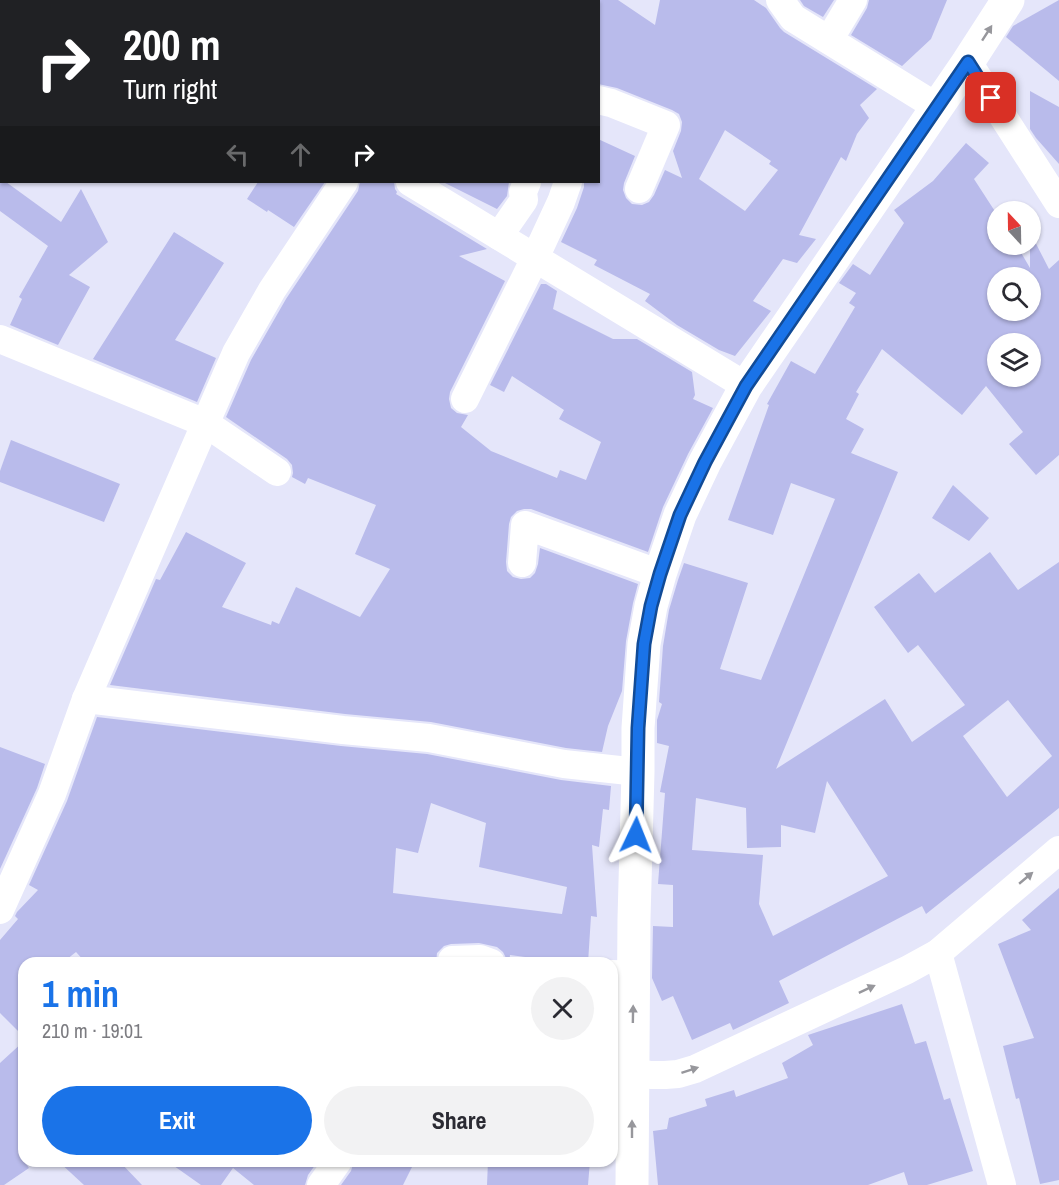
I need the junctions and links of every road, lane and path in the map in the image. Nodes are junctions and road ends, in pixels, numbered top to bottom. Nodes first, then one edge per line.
1 (780, 0) edge
2 (853, 0) edge
3 (1008, 0) edge
4 (829, 40) junction
5 (968, 62) junction
6 (600, 101) edge
7 (937, 108) junction
8 (343, 183) edge
9 (412, 183) edge
10 (527, 183) edge
11 (568, 183) edge
12 (639, 189) dead end
13 (1059, 204) edge
14 (499, 236) junction
15 (535, 258) junction
16 (0, 339) edge
17 (746, 386) junction
18 (465, 399) dead end
19 (205, 423) junction
20 (277, 472) dead end
21 (522, 563) dead end
22 (660, 574) junction
23 (86, 699) junction
24 (638, 772) junction
25 (1059, 850) edge
26 (0, 910) edge
27 (938, 953) junction
28 (623, 974) edge
29 (622, 1073) edge
30 (334, 1167) edge
31 (321, 1185) edge
32 (632, 1185) edge
33 (1002, 1185) edge

1 - 4 street
2 - 4 street
5 -> 3 highway
4 - 7 street
5 - 7 highway
5 - 13 street
6 - 12 street
7 - 17 highway
8 - 19 street
9 - 14 street
10 - 14 street
11 - 15 street
14 - 15 street
15 - 17 street
15 - 18 street
16 - 19 street
17 - 22 highway
19 - 20 street
19 - 23 street
21 - 22 street
22 - 24 highway
23 - 24 street
23 - 26 street
24 - 28 highway
27 -> 25 street
29 -> 27 street
27 - 33 street
29 -> 28 highway
32 -> 29 highway
30 - 31 street

